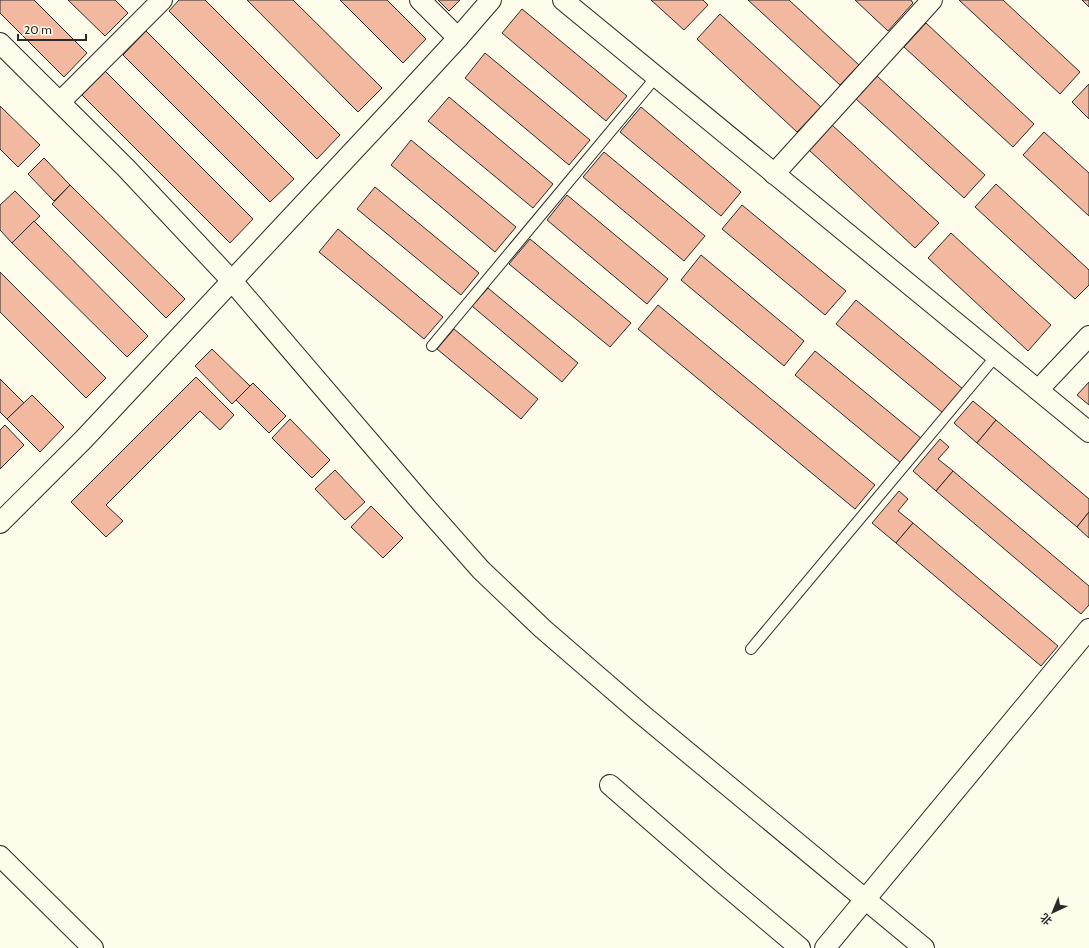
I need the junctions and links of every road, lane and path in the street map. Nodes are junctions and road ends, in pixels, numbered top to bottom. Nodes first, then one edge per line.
1 (162, 0) edge
2 (420, 0) edge
3 (491, 0) edge
4 (563, 0) edge
5 (932, 0) edge
6 (458, 38) junction
7 (0, 43) edge
8 (656, 76) junction
9 (60, 102) junction
10 (774, 174) junction
11 (232, 281) junction
12 (1089, 336) edge
13 (432, 346) dead end
14 (996, 356) junction
15 (1038, 390) junction
16 (1089, 432) edge
17 (0, 523) edge
18 (1089, 629) edge
19 (751, 649) dead end
20 (610, 785) dead end
21 (0, 856) edge
22 (865, 899) junction
23 (93, 948) edge
24 (800, 948) edge
25 (825, 948) edge
26 (924, 948) edge

1 - 9 street
2 - 6 street
3 - 6 street
4 - 8 street
5 - 10 street
6 - 11 street
7 - 9 street
8 - 10 street
8 - 13 lane
9 - 11 street
10 - 14 street
11 - 17 street
11 - 22 street
12 - 15 street
14 - 15 street
14 - 19 lane
15 - 16 street
18 - 22 street
20 - 24 street
21 - 23 street
22 - 25 street
22 - 26 street

